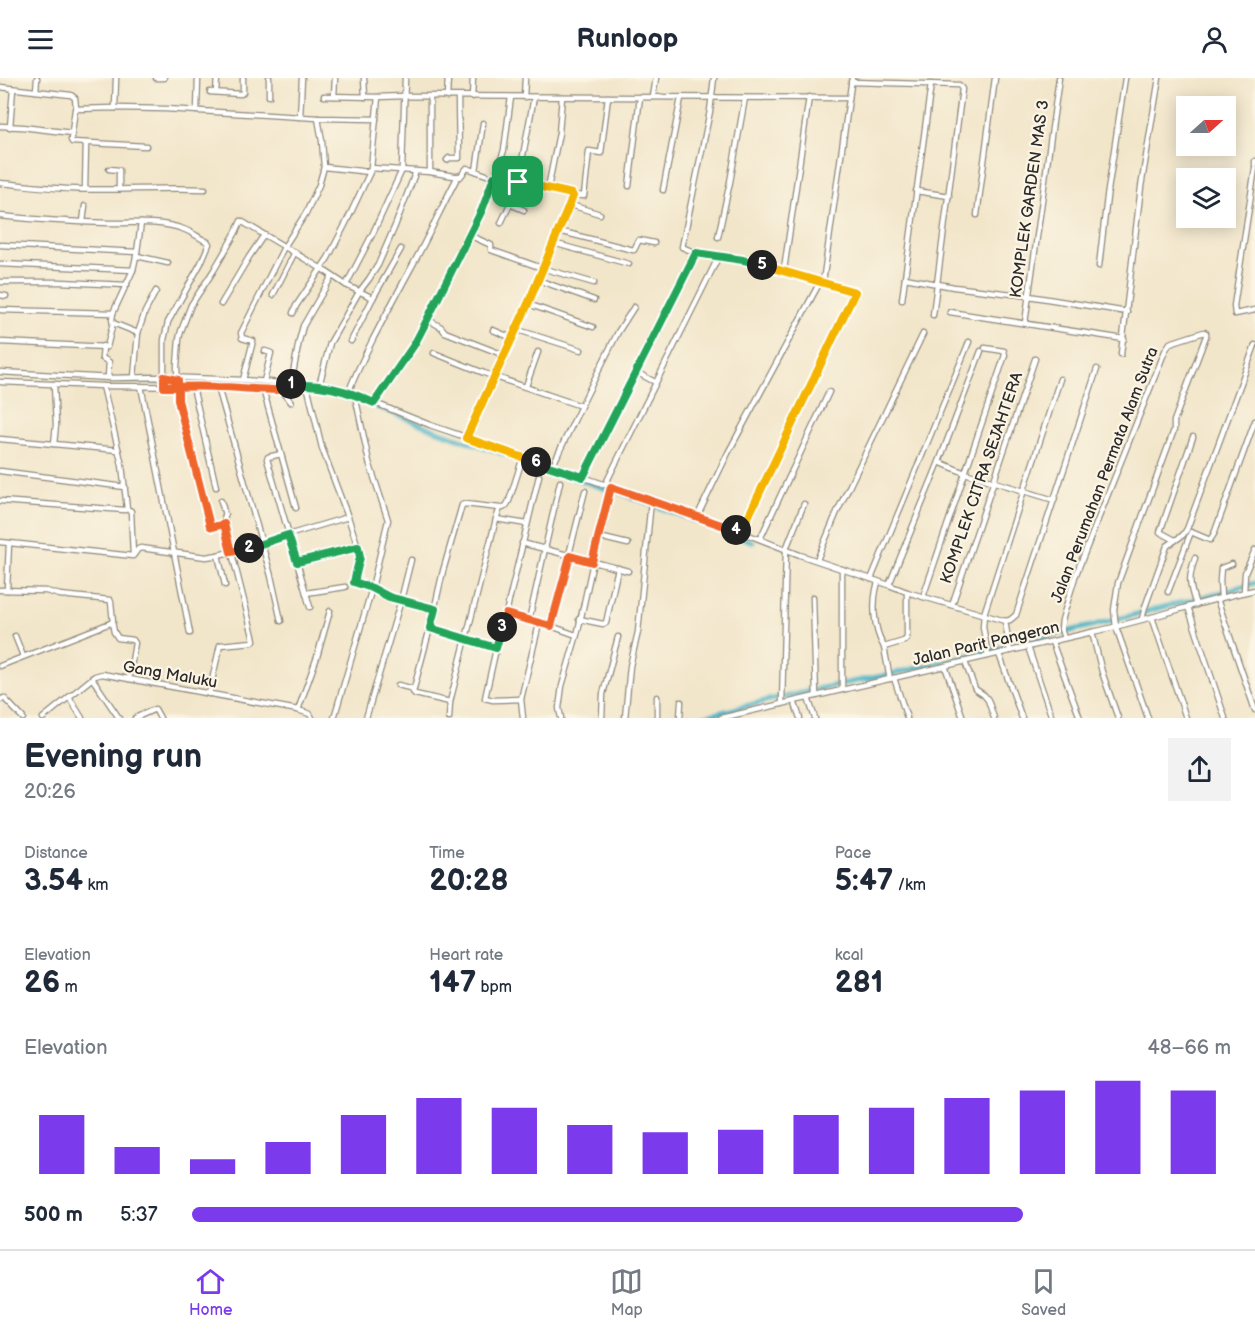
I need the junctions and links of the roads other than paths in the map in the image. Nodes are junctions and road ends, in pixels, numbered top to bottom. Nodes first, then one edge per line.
1 (37, 78) edge
2 (116, 78) edge
3 (156, 78) edge
4 (164, 78) edge
5 (198, 78) edge
6 (217, 78) edge
7 (243, 78) edge
8 (269, 78) edge
9 (302, 78) edge
10 (336, 78) edge
11 (364, 78) edge
12 (405, 78) edge
13 (448, 78) edge
14 (473, 78) edge
15 (525, 78) edge
16 (656, 78) edge
17 (714, 78) edge
18 (963, 78) edge
19 (995, 78) edge
20 (1059, 78) edge
21 (1125, 78) edge
22 (1160, 78) edge
23 (851, 80) edge
24 (931, 84) junction
25 (0, 87) edge
26 (13, 89) junction
27 (962, 89) junction
28 (36, 91) junction
29 (269, 96) dead end
30 (324, 96) dead end
31 (334, 96) junction
32 (404, 96) junction
33 (365, 97) junction
34 (378, 97) junction
35 (430, 97) junction
36 (447, 97) junction
37 (458, 97) junction
38 (472, 97) junction
39 (511, 97) junction
40 (524, 97) junction
41 (534, 97) junction
42 (562, 97) junction
43 (608, 97) junction
44 (640, 97) junction
45 (653, 97) junction
46 (809, 97) junction
47 (681, 98) junction
48 (712, 98) junction
49 (745, 98) junction
50 (849, 98) junction
51 (77, 108) junction
52 (115, 108) junction
53 (197, 111) junction
54 (300, 117) junction
55 (318, 118) junction
56 (376, 120) junction
57 (483, 123) dead end
58 (0, 126) edge
59 (10, 127) junction
60 (72, 133) junction
61 (86, 143) junction
62 (146, 146) dead end
63 (447, 160) dead end
64 (1255, 165) edge
65 (324, 167) junction
66 (110, 169) dead end
67 (370, 170) junction
68 (402, 170) junction
69 (416, 171) junction
70 (476, 171) junction
71 (430, 172) junction
72 (458, 176) junction
73 (495, 177) junction
74 (518, 182) junction
75 (0, 183) edge
76 (628, 186) dead end
77 (548, 188) junction
78 (86, 189) junction
79 (119, 189) junction
80 (205, 189) dead end
81 (663, 190) dead end
82 (916, 191) junction
83 (573, 195) junction
84 (949, 196) junction
85 (511, 202) junction
86 (571, 205) junction
87 (85, 206) dead end
88 (524, 210) dead end
89 (600, 214) dead end
90 (978, 215) dead end
91 (0, 216) edge
92 (83, 222) junction
93 (141, 223) junction
94 (501, 223) dead end
95 (559, 231) junction
96 (264, 235) junction
97 (469, 235) junction
98 (717, 237) dead end
99 (554, 243) junction
100 (654, 243) dead end
101 (0, 246) edge
102 (284, 247) junction
103 (401, 249) dead end
104 (295, 252) junction
105 (696, 253) junction
106 (137, 254) junction
107 (716, 262) dead end
108 (168, 263) dead end
109 (0, 264) edge
110 (629, 264) dead end
111 (1099, 266) dead end
112 (542, 268) junction
113 (322, 269) junction
114 (133, 270) junction
115 (785, 271) junction
116 (332, 276) junction
117 (905, 278) junction
118 (538, 280) junction
119 (0, 282) edge
120 (822, 282) junction
121 (594, 283) dead end
122 (937, 284) junction
123 (127, 285) junction
124 (346, 285) junction
125 (156, 291) dead end
126 (359, 292) junction
127 (273, 295) dead end
128 (1029, 296) junction
129 (373, 297) junction
130 (594, 300) dead end
131 (902, 300) dead end
132 (221, 304) dead end
133 (528, 304) junction
134 (633, 307) dead end
135 (1255, 309) edge
136 (0, 310) edge
137 (950, 312) dead end
138 (1127, 312) junction
139 (113, 313) junction
140 (293, 313) dead end
141 (933, 315) dead end
142 (427, 319) junction
143 (113, 323) junction
144 (1025, 323) junction
145 (593, 327) dead end
146 (516, 329) junction
147 (493, 330) dead end
148 (138, 333) junction
149 (923, 334) dead end
150 (512, 338) junction
151 (1124, 339) junction
152 (351, 340) dead end
153 (0, 342) edge
154 (969, 342) dead end
155 (1255, 345) edge
156 (103, 346) junction
157 (581, 350) dead end
158 (265, 351) dead end
159 (538, 352) dead end
160 (434, 353) dead end
161 (1121, 354) dead end
162 (504, 355) junction
163 (1035, 359) dead end
164 (1097, 369) dead end
165 (0, 372) edge
166 (636, 372) junction
167 (494, 376) junction
168 (108, 377) junction
169 (134, 377) junction
170 (1060, 379) dead end
171 (223, 380) junction
172 (243, 380) junction
173 (264, 381) junction
174 (0, 382) edge
175 (164, 382) junction
176 (178, 382) junction
177 (655, 382) junction
178 (54, 384) junction
179 (285, 385) junction
180 (103, 386) junction
181 (141, 386) junction
182 (319, 386) junction
183 (526, 386) junction
184 (193, 387) junction
185 (220, 387) junction
186 (308, 388) junction
187 (263, 389) junction
188 (829, 392) dead end
189 (348, 393) junction
190 (355, 395) junction
191 (291, 402) dead end
192 (374, 403) junction
193 (581, 406) junction
194 (1255, 421) edge
195 (1193, 437) dead end
196 (466, 438) junction
197 (0, 439) edge
198 (54, 444) junction
199 (118, 450) junction
200 (281, 454) junction
201 (523, 457) junction
202 (939, 462) junction
203 (552, 467) junction
204 (0, 471) edge
205 (965, 473) junction
206 (539, 476) dead end
207 (583, 477) junction
208 (560, 482) dead end
209 (994, 482) junction
210 (605, 485) junction
211 (125, 487) junction
212 (216, 487) dead end
213 (611, 487) junction
214 (585, 491) dead end
215 (1024, 491) junction
216 (1054, 500) junction
217 (0, 501) edge
218 (221, 501) dead end
219 (651, 501) junction
220 (804, 504) dead end
221 (296, 508) dead end
222 (500, 508) junction
223 (127, 509) junction
224 (348, 517) junction
225 (697, 517) junction
226 (496, 519) junction
227 (224, 524) junction
228 (527, 524) junction
229 (741, 532) junction
230 (288, 535) junction
231 (599, 537) junction
232 (760, 539) junction
233 (1175, 540) junction
234 (0, 542) edge
235 (9, 543) junction
236 (522, 543) junction
237 (262, 544) junction
238 (628, 544) dead end
239 (358, 547) junction
240 (786, 549) junction
241 (546, 550) junction
242 (1255, 550) edge
243 (174, 552) junction
244 (231, 552) junction
245 (218, 555) junction
246 (133, 556) junction
247 (570, 556) junction
248 (1195, 558) dead end
249 (411, 560) dead end
250 (817, 560) junction
251 (297, 562) junction
252 (592, 562) junction
253 (1232, 564) dead end
254 (618, 568) junction
255 (842, 569) junction
256 (628, 571) dead end
257 (0, 573) edge
258 (8, 574) junction
259 (871, 579) junction
260 (878, 582) junction
261 (225, 585) dead end
262 (889, 585) junction
263 (345, 587) dead end
264 (372, 588) junction
265 (0, 590) edge
266 (7, 590) junction
267 (1255, 590) edge
268 (1244, 591) junction
269 (907, 592) junction
270 (1168, 592) dead end
271 (306, 593) junction
272 (813, 597) dead end
273 (923, 597) junction
274 (1220, 597) junction
275 (401, 600) junction
276 (1196, 603) junction
277 (952, 605) junction
278 (310, 607) dead end
279 (1188, 607) junction
280 (435, 609) junction
281 (330, 610) dead end
282 (506, 614) junction
283 (984, 615) junction
284 (1152, 617) junction
285 (1142, 618) junction
286 (579, 619) junction
287 (529, 620) junction
288 (282, 621) dead end
289 (1005, 621) junction
290 (112, 622) junction
291 (539, 624) junction
292 (551, 626) junction
293 (1116, 626) junction
294 (430, 628) junction
295 (1092, 632) junction
296 (190, 633) dead end
297 (576, 635) junction
298 (15, 636) dead end
299 (618, 637) dead end
300 (1064, 637) junction
301 (466, 639) junction
302 (1052, 642) junction
303 (884, 647) junction
304 (1028, 647) junction
305 (496, 648) junction
306 (1010, 650) junction
307 (999, 654) junction
308 (988, 656) junction
309 (23, 657) junction
310 (965, 662) junction
311 (0, 666) edge
312 (945, 666) junction
313 (890, 676) junction
314 (92, 678) junction
315 (129, 679) junction
316 (398, 685) dead end
317 (842, 686) junction
318 (414, 689) junction
319 (209, 694) junction
320 (816, 696) junction
321 (69, 697) junction
322 (657, 697) dead end
323 (808, 698) junction
324 (521, 699) junction
325 (0, 700) edge
326 (794, 701) junction
327 (450, 702) junction
328 (681, 702) dead end
329 (782, 704) junction
330 (298, 710) junction
331 (1255, 710) edge
332 (23, 718) edge
333 (43, 718) edge
334 (82, 718) edge
335 (119, 718) edge
336 (135, 718) edge
337 (160, 718) edge
338 (312, 718) edge
339 (334, 718) edge
340 (366, 718) edge
341 (449, 718) edge
342 (523, 718) edge
343 (561, 718) edge
344 (602, 718) edge
345 (625, 718) edge
346 (657, 718) edge
347 (680, 718) edge
348 (723, 718) edge
349 (800, 718) edge
350 (815, 718) edge
351 (907, 718) edge
352 (963, 718) edge
353 (994, 718) edge
354 (1022, 718) edge
355 (1052, 718) edge
356 (1080, 718) edge
357 (1118, 718) edge
358 (1148, 718) edge
359 (1186, 718) edge
360 (1225, 718) edge

1 - 28 street
2 - 52 street
3 - 4 street
5 - 53 street
6 - 7 street
8 - 29 street
9 - 54 street
10 - 31 street
11 - 33 street
12 - 32 street
13 - 36 street
14 - 38 street
15 - 40 street
16 - 45 street
17 - 48 street
18 - 27 street
19 - 90 street
20 - 128 street, KOMPLEK GARDEN MAS 3
21 - 111 street
22 - 138 street
23 - 24 street
23 - 50 street
24 - 27 street
24 - 82 street
25 - 26 street
26 - 28 street
26 - 59 street
27 - 84 street
28 - 51 street
30 - 31 street
31 - 33 street
32 - 34 street
32 - 35 street
32 - 68 street
33 - 34 street
34 - 56 street
35 - 36 street
35 - 71 street
36 - 37 street
37 - 38 street
37 - 63 street
38 - 39 street
39 - 40 street
39 - 73 street
40 - 41 street
41 - 42 street
41 - 74 street
42 - 43 street
42 - 77 street
43 - 44 street
43 - 83 street
44 - 45 street
44 - 76 street
45 - 47 street
46 - 49 street
46 - 50 street
46 - 115 street
47 - 48 street
47 - 81 street
48 - 49 street
48 - 105 street
49 - 98 street
50 - 120 street
51 - 52 street
51 - 60 street
52 - 53 street
53 - 54 street
54 - 55 street
55 - 56 street
55 - 65 street
56 - 67 street
57 - 70 street
58 - 59 street
59 - 60 street
60 - 61 street
61 - 62 street
61 - 78 street
64 - 135 street
65 - 67 street
65 - 102 street
66 - 79 street
67 - 68 street
67 - 113 street
68 - 69 street
68 - 124 street
69 - 71 street
69 - 126 street
70 - 72 street
70 - 73 street
71 - 72 street
72 - 189 street
73 - 74 street
73 - 97 street
74 - 77 street
74 - 85 street
75 - 78 street
77 - 83 street
78 - 79 street
79 - 80 street
82 - 84 street
82 - 117 street
83 - 86 street
84 - 122 street
85 - 88 street
85 - 94 street
86 - 89 street
86 - 95 street
87 - 92 street
91 - 92 street
92 - 93 street
93 - 106 street
93 - 175 street
95 - 99 street
95 - 100 street
96 - 102 street
96 - 132 street
96 - 176 street
97 - 112 street
97 - 142 street
99 - 110 street
99 - 112 street
101 - 106 street
102 - 104 street
102 - 172 street
103 - 129 street
104 - 113 street
104 - 127 street
105 - 115 street
105 - 166 street
106 - 108 street
106 - 114 street
107 - 177 street
109 - 114 street
112 - 118 street
112 - 121 street
113 - 116 street
113 - 140 street
114 - 123 street
115 - 120 street
116 - 124 street
116 - 179 street
117 - 122 street
117 - 131 street
118 - 130 street
118 - 133 street
119 - 123 street
120 - 225 street
120 - 229 street
122 - 128 street
122 - 141 street
123 - 139 street
124 - 126 street
125 - 148 street
126 - 129 street
126 - 182 street
128 - 138 street
128 - 144 street, KOMPLEK GARDEN MAS 3
129 - 152 street
133 - 145 street
133 - 146 street
134 - 193 street
136 - 139 street
137 - 144 street
138 - 151 street
139 - 143 street
142 - 162 street
142 - 192 street
143 - 148 street
143 - 156 street
144 - 151 street
146 - 150 street
146 - 157 street
147 - 150 street
148 - 169 street
149 - 250 street
150 - 162 street
151 - 161 street
153 - 156 street
154 - 259 street
155 - 233 street
156 - 168 street
158 - 173 street
159 - 183 street
160 - 167 street
162 - 167 street
163 - 209 street, KOMPLEK CITRA SEJAHTERA
164 - 216 street
165 - 168 street
166 - 177 street
166 - 207 street
167 - 183 street
167 - 196 street
168 - 169 street
169 - 175 street
170 - 215 street
171 - 172 street
171 - 176 street
171 - 185 street
172 - 173 street
173 - 179 street
174 - 178 street
175 - 176 street
175 - 176 street
175 - 181 street
176 - 184 street
176 - 227 street
177 - 210 street
178 - 180 street
178 - 198 street
179 - 186 street
179 - 187 street
179 - 191 street
180 - 181 street
180 - 199 street
181 - 243 street
182 - 186 street
182 - 189 street
183 - 193 street
184 - 185 street
184 - 212 street
185 - 187 street
185 - 237 street
186 - 224 street
187 - 200 street
188 - 232 street
189 - 190 street
190 - 192 street
190 - 264 street
192 - 196 street
193 - 203 street
194 - 270 street
195 - 233 street
196 - 201 street
197 - 198 street
198 - 199 street
199 - 211 street
200 - 221 street
200 - 230 street
201 - 203 street
201 - 222 street
202 - 205 street
202 - 205 street
202 - 262 street
203 - 207 street
204 - 211 street
205 - 209 street
205 - 273 street
206 - 228 street
207 - 210 street
208 - 241 street
209 - 215 street
209 - 277 street, KOMPLEK CITRA SEJAHTERA
210 - 213 street
211 - 223 street
213 - 219 street
213 - 231 street
214 - 247 street
215 - 216 street
215 - 283 street
216 - 289 street
217 - 223 street
218 - 227 street
219 - 225 street
219 - 345 street
220 - 240 street
222 - 226 street
222 - 280 street
223 - 246 street
224 - 230 street
224 - 239 street
225 - 229 street
226 - 228 street
226 - 301 street
227 - 244 street
228 - 236 street
229 - 232 street
230 - 237 street
230 - 251 street
231 - 238 street
231 - 252 street
232 - 240 street
233 - 285 street
234 - 235 street
235 - 246 street
235 - 258 street
236 - 241 street
236 - 282 street
237 - 244 street
237 - 288 street
239 - 251 street
239 - 264 street
240 - 250 street
240 - 329 street
241 - 247 street
241 - 287 street
242 - 268 street
243 - 245 street
243 - 246 street
243 - 296 street
244 - 245 street
244 - 319 street
245 - 261 street
247 - 252 street
247 - 292 street
248 - 276 street
249 - 275 street
250 - 255 street
251 - 271 street
252 - 254 street
252 - 286 street
253 - 274 street
254 - 256 street
254 - 286 street
255 - 259 street
255 - 317 street
257 - 258 street
258 - 266 street
259 - 260 street
260 - 262 street
260 - 303 street
262 - 269 street
263 - 271 street
264 - 275 street
264 - 339 street
265 - 266 street
266 - 290 street
267 - 268 street, Jalan Parit Pangeran
268 - 274 street, Jalan Parit Pangeran
269 - 273 street
269 - 303 street
271 - 278 street
272 - 320 street
273 - 277 street
274 - 276 street, Jalan Parit Pangeran
274 - 331 street
275 - 280 street
275 - 340 street
276 - 279 street, Jalan Parit Pangeran
277 - 283 street
279 - 284 street, Jalan Parit Pangeran
279 - 360 street
280 - 294 street
281 - 330 street
282 - 287 street
282 - 305 street
283 - 289 street
283 - 308 street
284 - 285 street, Jalan Parit Pangeran
284 - 359 street
285 - 293 street, Jalan Parit Pangeran
286 - 297 street
287 - 291 street
289 - 306 street
290 - 309 street
290 - 315 street
291 - 292 street
291 - 324 street
292 - 297 street
293 - 295 street, Jalan Parit Pangeran
293 - 300 street, Jalan Perumahan Permata Alam Sutra
293 - 358 street
294 - 301 street
294 - 318 street
295 - 300 street, Jalan Parit Pangeran
295 - 357 street
297 - 343 street
298 - 309 street
299 - 344 street
300 - 302 street, Jalan Parit Pangeran
301 - 305 street
301 - 327 street
302 - 304 street, Jalan Parit Pangeran
302 - 356 street
303 - 313 street
304 - 306 street, Jalan Parit Pangeran
304 - 355 street
305 - 324 street
306 - 307 street, Jalan Parit Pangeran
307 - 308 street, Jalan Parit Pangeran
307 - 354 street
308 - 310 street, Jalan Parit Pangeran
309 - 311 street
310 - 312 street, Jalan Parit Pangeran
310 - 353 street
312 - 313 street, Jalan Parit Pangeran
312 - 352 street
313 - 317 street, Jalan Parit Pangeran
313 - 351 street
314 - 315 street, Gang Maluku
314 - 321 street
314 - 335 street
315 - 319 street, Gang Maluku
316 - 318 street
317 - 320 street, Jalan Parit Pangeran
318 - 327 street
319 - 330 street, Gang Maluku
320 - 323 street, Jalan Parit Pangeran
321 - 333 street
321 - 334 street
322 - 346 street
323 - 326 street, Jalan Parit Pangeran
323 - 350 street
324 - 342 street
325 - 332 street
326 - 329 street, Jalan Parit Pangeran
326 - 349 street
327 - 341 street
328 - 347 street
329 - 348 street, Jalan Parit Pangeran
330 - 338 street, Gang Maluku
336 - 337 street

